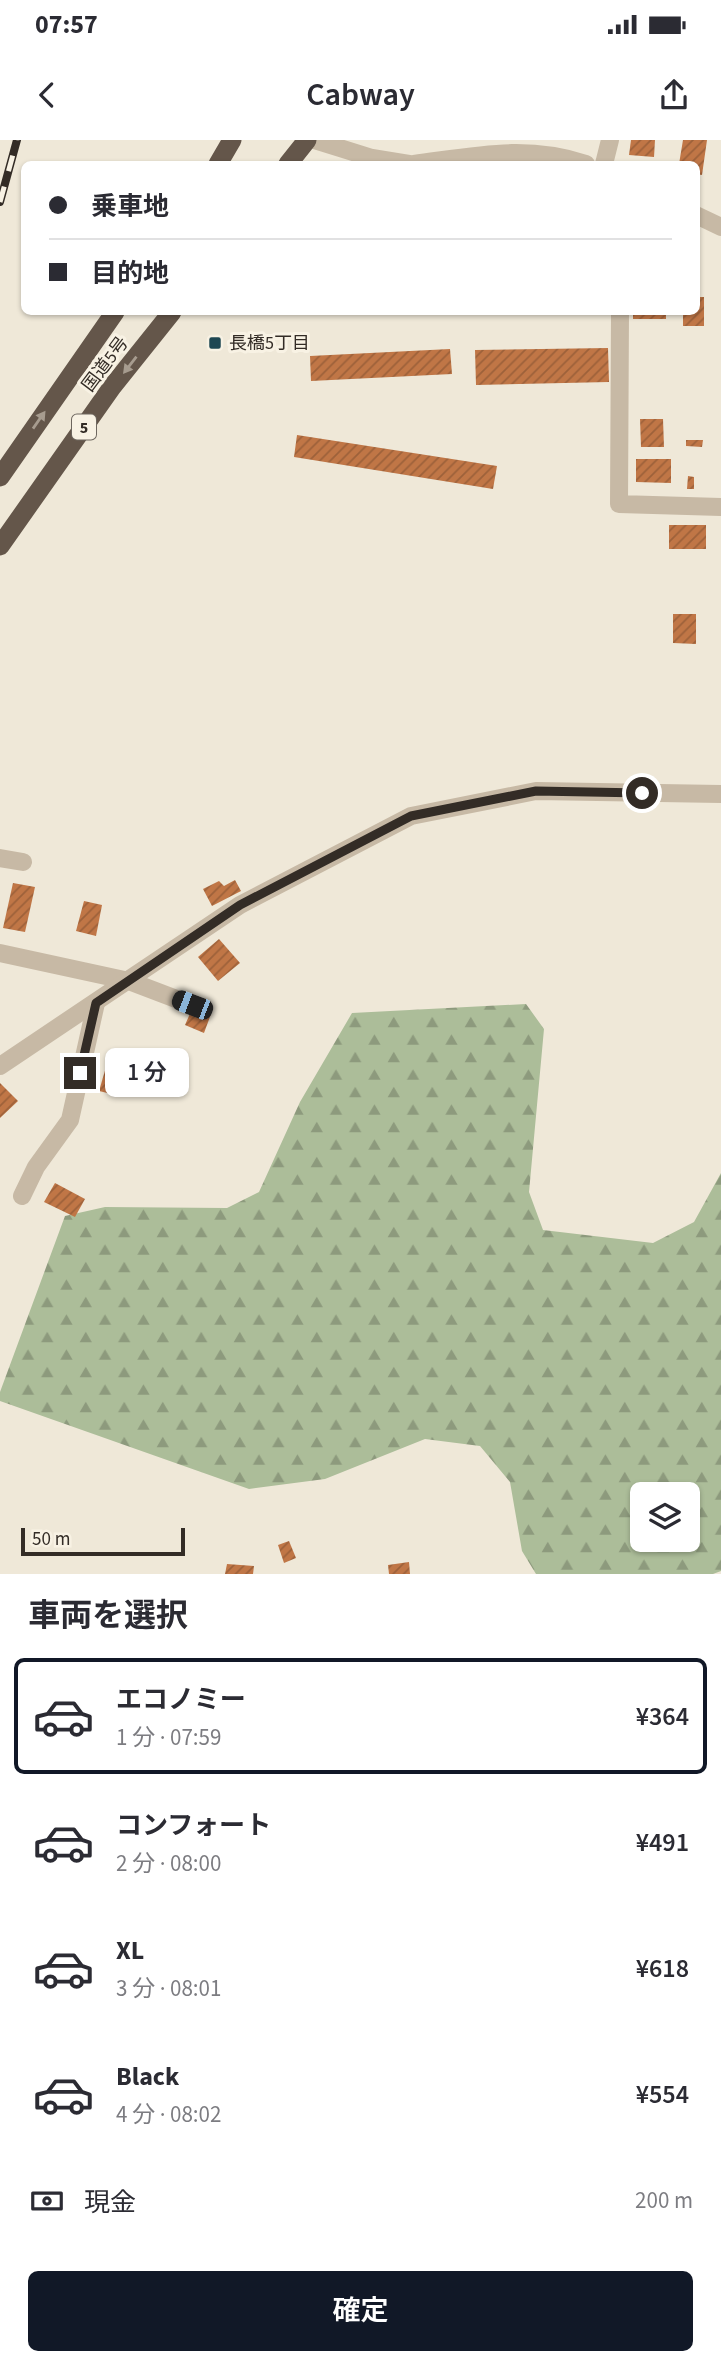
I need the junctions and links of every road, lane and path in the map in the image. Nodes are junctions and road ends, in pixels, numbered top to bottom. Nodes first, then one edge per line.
1 (232, 140) edge
2 (307, 140) edge
3 (314, 140) edge
4 (610, 140) edge
5 (220, 161) edge
6 (290, 161) edge
7 (392, 161) edge
8 (435, 161) edge
9 (577, 161) edge
10 (605, 161) edge
11 (700, 217) edge
12 (721, 228) edge
13 (113, 315) edge
14 (170, 315) edge
15 (620, 315) edge
16 (0, 477) edge
17 (721, 508) edge
18 (0, 546) edge
19 (721, 794) edge
20 (0, 858) edge
21 (23, 862) dead end
22 (0, 953) edge
23 (130, 981) junction
24 (96, 1003) junction
25 (192, 1005) dead end
26 (0, 1066) edge
27 (22, 1196) dead end

1 - 5 highway
2 - 6 highway
3 - 7 street
4 - 10 street
8 - 9 street
11 - 12 street
16 -> 13 highway, 国道5号 / 5
14 -> 18 highway, 国道5号 / 5
15 - 17 street
19 - 23 street
20 - 21 street
22 - 23 street
23 - 24 street
23 - 25 street
24 - 26 street
24 - 27 street

